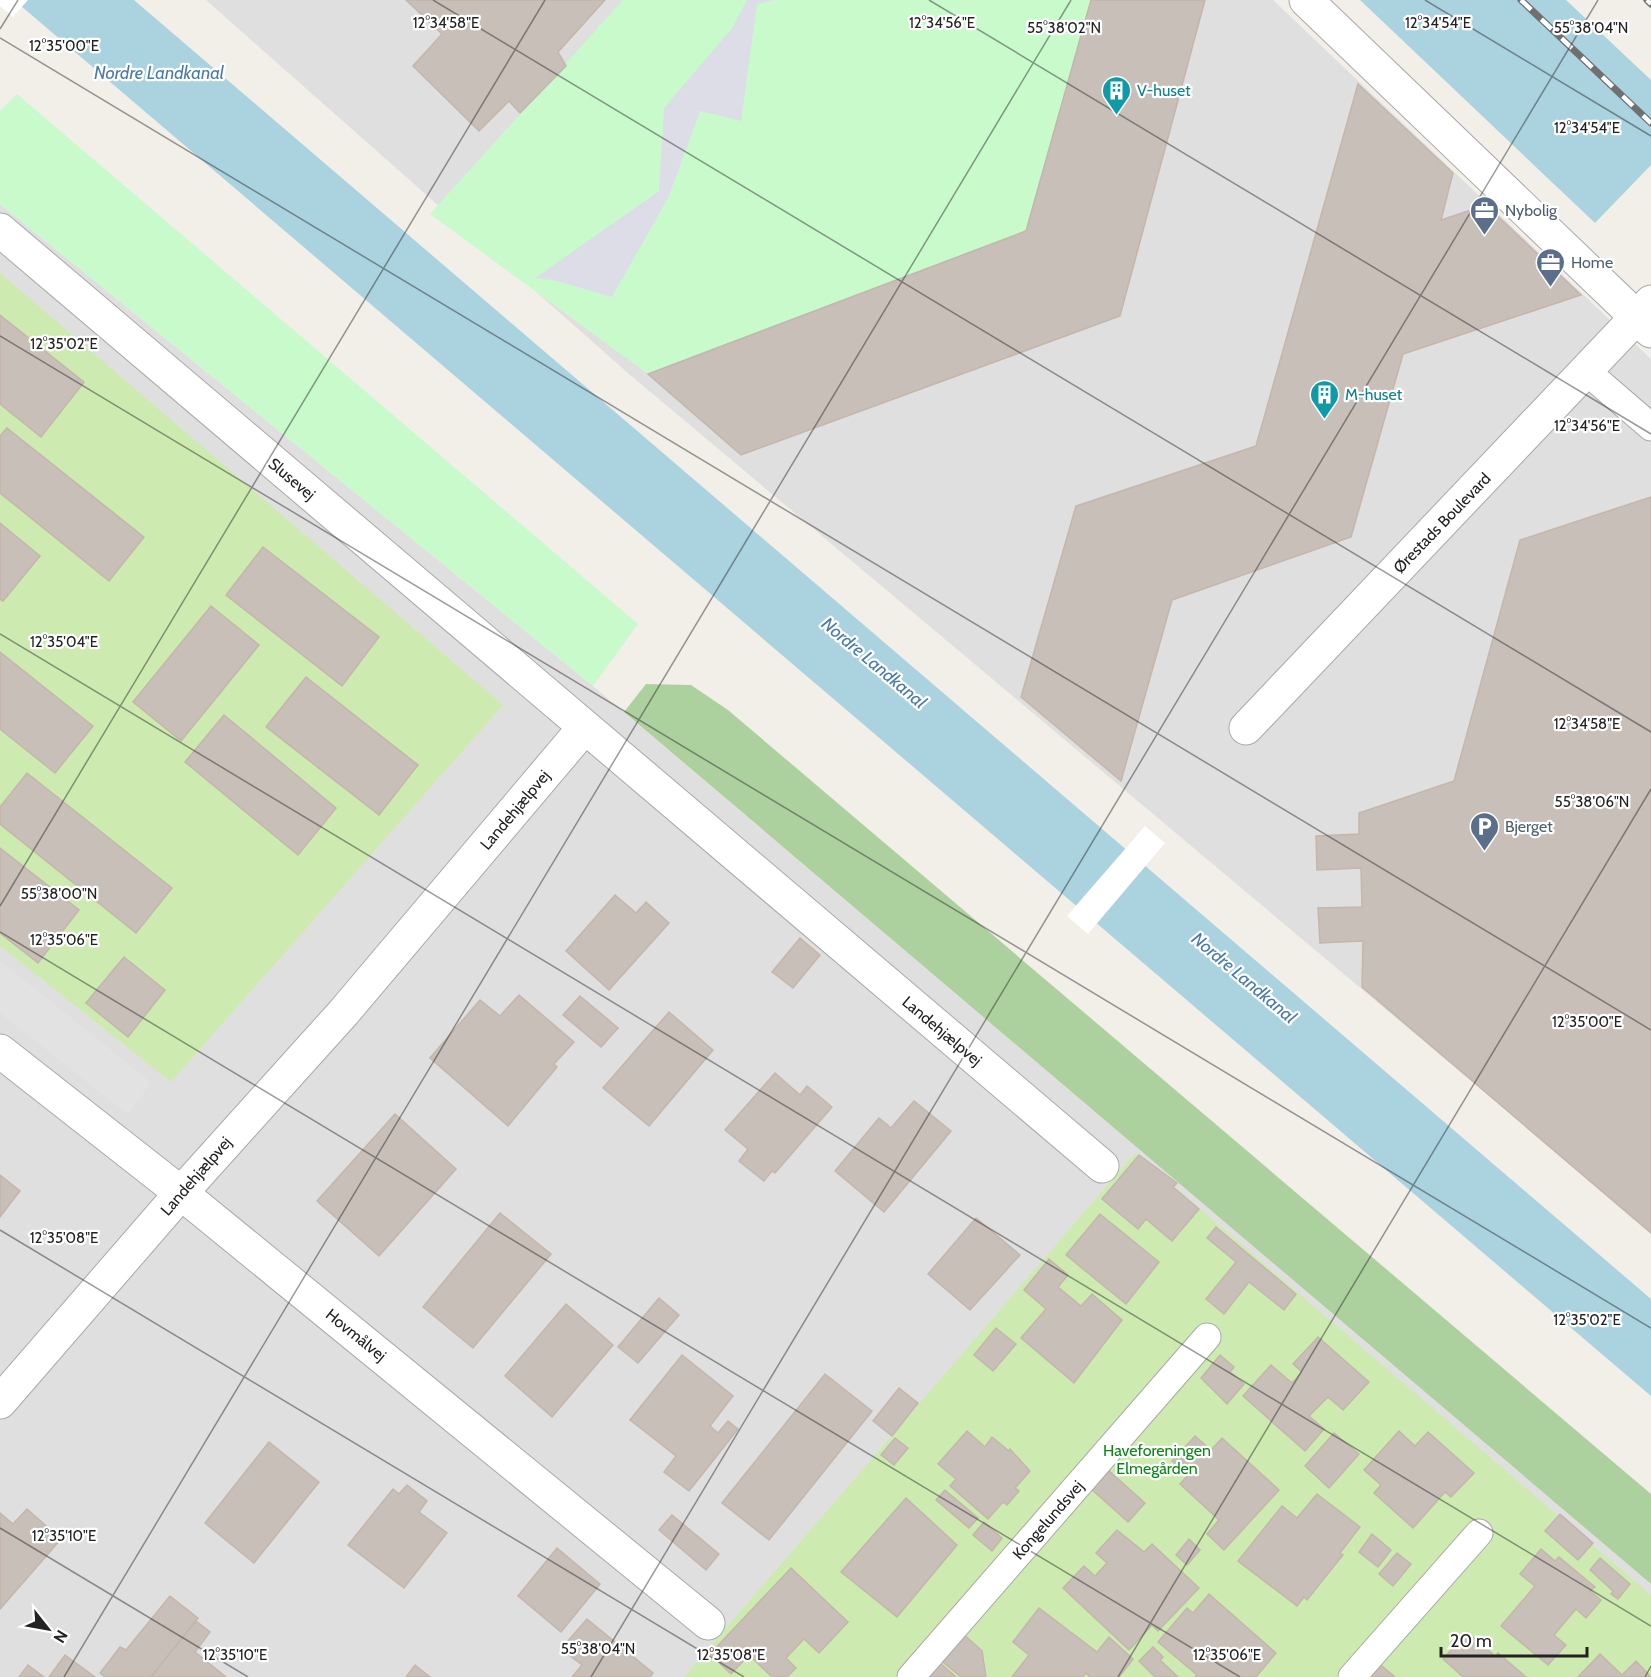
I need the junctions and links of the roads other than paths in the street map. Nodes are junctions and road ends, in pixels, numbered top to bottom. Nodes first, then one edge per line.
1 (1306, 0) edge
2 (0, 230) edge
3 (1646, 316) edge
4 (1586, 371) junction
5 (1651, 427) edge
6 (584, 728) junction
7 (1246, 728) dead end
8 (0, 1051) edge
9 (1102, 1166) dead end
10 (181, 1193) junction
11 (1208, 1336) dead end
12 (0, 1402) edge
13 (1479, 1533) dead end
14 (708, 1623) dead end
15 (911, 1677) edge
16 (1352, 1677) edge

1 - 3 street, Ørestads Boulevard
2 - 6 street, Slusevej
3 - 4 street, Ørestads Boulevard
4 - 5 lane
4 - 7 street, Ørestads Boulevard
6 - 9 street, Landehjælpvej
6 - 10 street, Landehjælpvej
8 - 10 street, Hovmålvej
10 - 12 street, Landehjælpvej
10 - 14 street, Hovmålvej
11 - 15 lane, Kongelundsvej
13 - 16 lane

